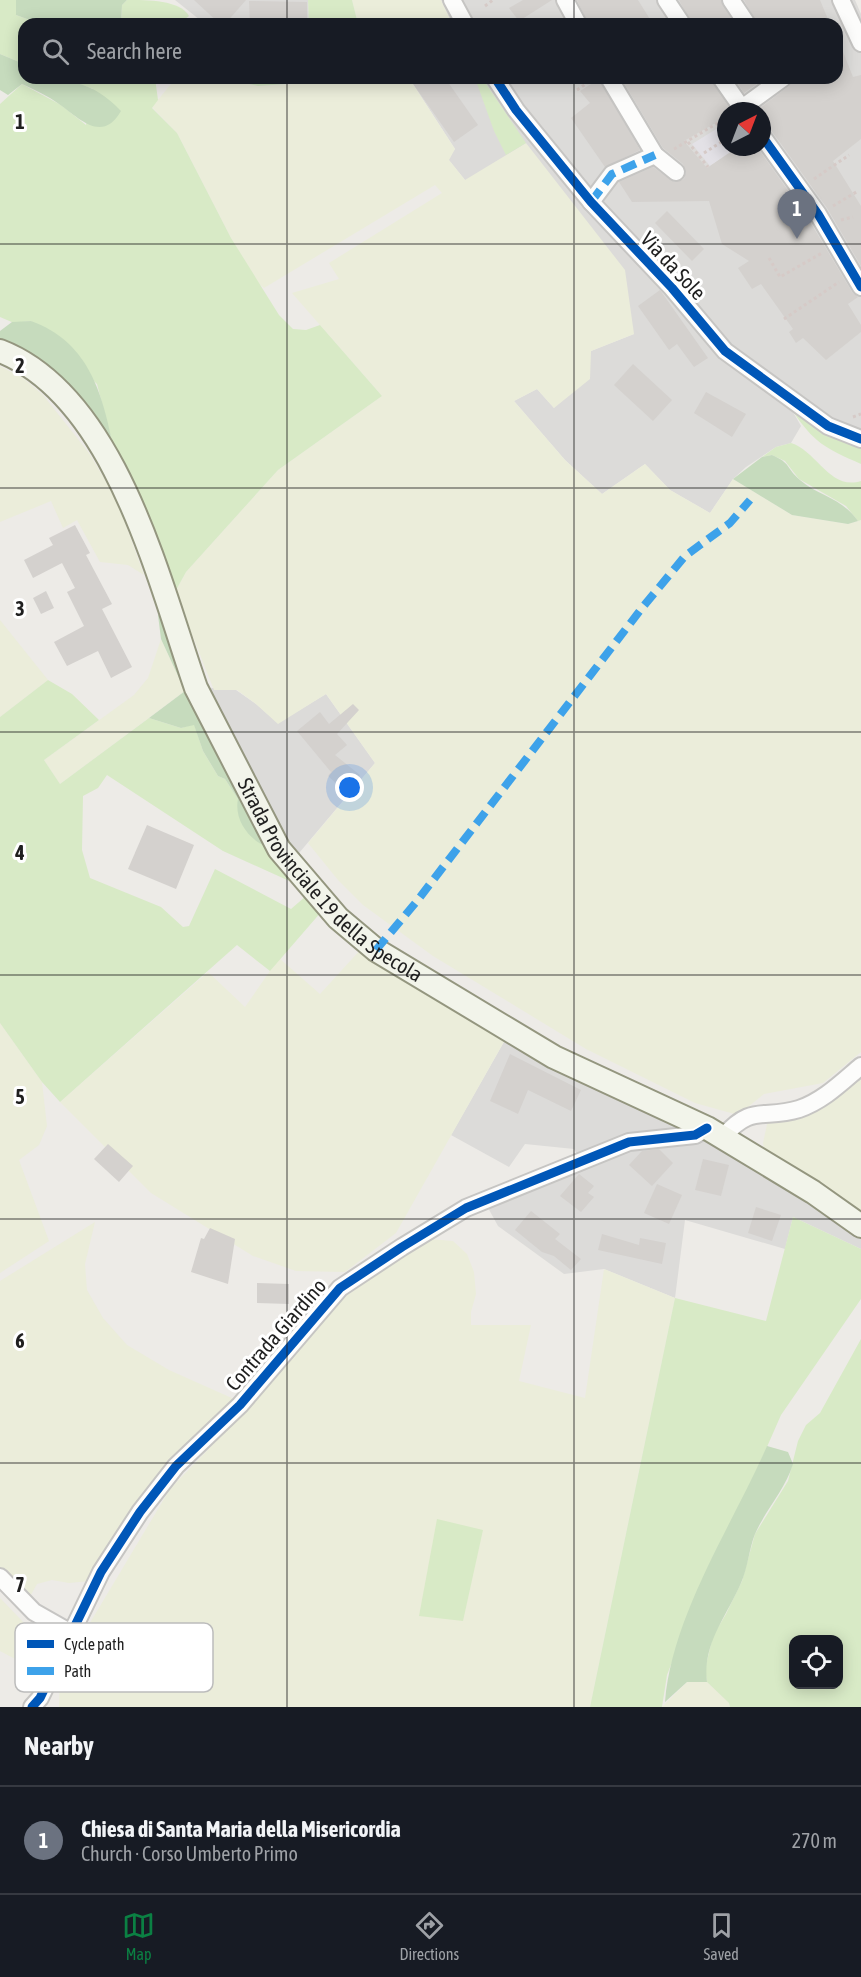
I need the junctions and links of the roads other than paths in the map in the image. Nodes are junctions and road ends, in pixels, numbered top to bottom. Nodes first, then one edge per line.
1 (452, 0) edge
2 (565, 0) edge
3 (666, 0) edge
4 (731, 0) edge
5 (841, 0) edge
6 (462, 18) edge
7 (575, 18) edge
8 (678, 18) edge
9 (743, 18) edge
10 (861, 43) edge
11 (499, 84) edge
12 (613, 84) edge
13 (725, 84) edge
14 (775, 84) edge
15 (738, 102) edge
16 (752, 102) edge
17 (771, 148) edge
18 (655, 155) junction
19 (676, 172) dead end
20 (591, 202) junction
21 (857, 280) edge
22 (0, 351) edge
23 (861, 439) edge
24 (861, 1066) edge
25 (715, 1132) junction
26 (861, 1226) edge
27 (0, 1577) edge
28 (52, 1623) edge
29 (76, 1623) edge
30 (43, 1692) edge
31 (32, 1707) edge

1 - 6 street
2 - 7 street
3 - 8 street
4 - 9 street
5 - 10 street
11 - 20 street, Via da Sole
12 - 18 street
13 - 15 street
14 - 16 street
17 - 21 street
18 - 19 street
18 - 20 street
20 - 23 street, Via da Sole
22 - 25 main road, Strada Provinciale 19 della Specola
24 - 25 street
25 - 26 main road, Strada Provinciale 19 della Specola
25 - 29 street, Contrada Giardino
27 - 28 street
30 - 31 street, Contrada Giardino

